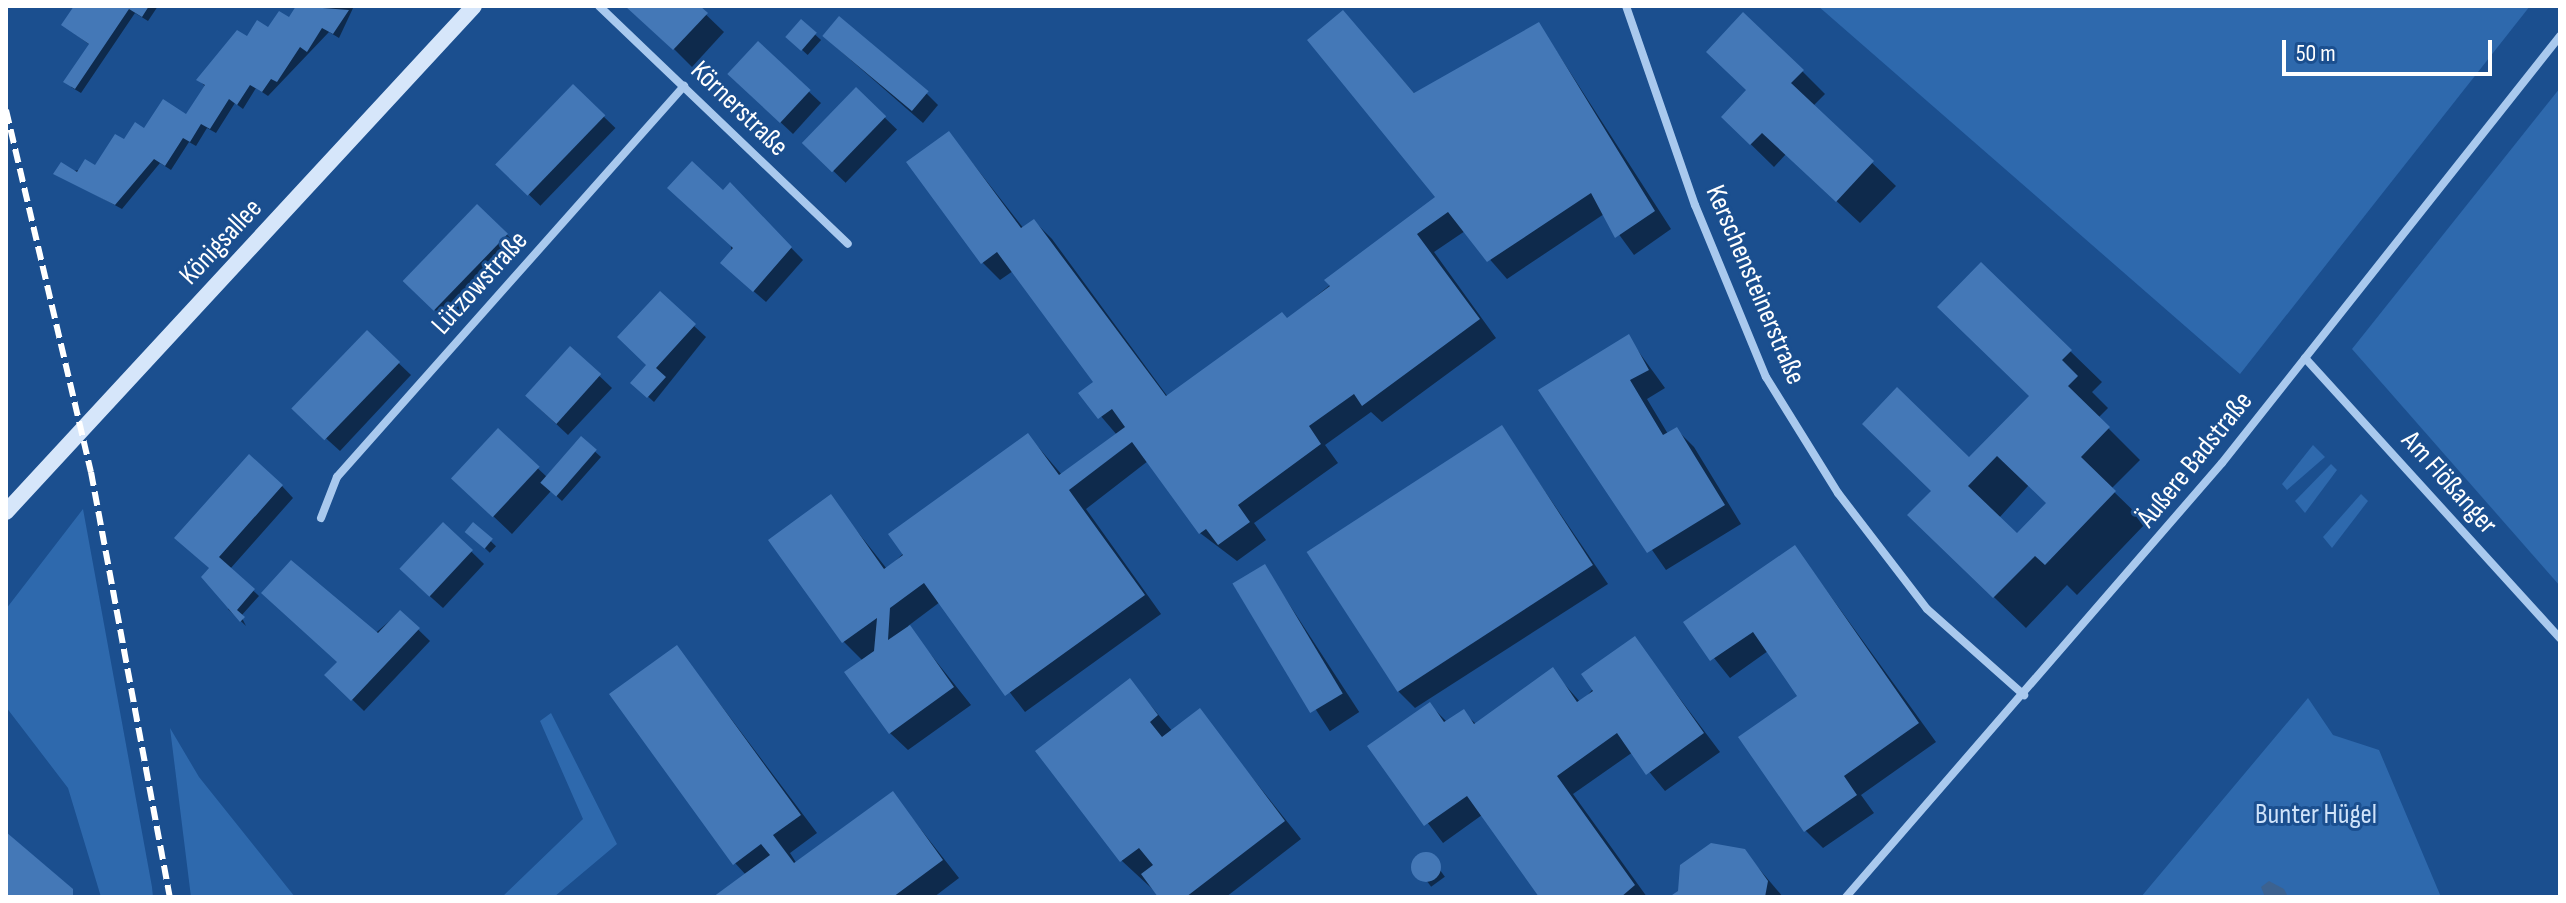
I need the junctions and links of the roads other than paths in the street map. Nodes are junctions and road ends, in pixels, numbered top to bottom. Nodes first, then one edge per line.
1 (474, 6) edge
2 (599, 6) edge
3 (1626, 6) edge
4 (2560, 36) edge
5 (684, 86) junction
6 (848, 244) dead end
7 (2305, 358) junction
8 (6, 512) edge
9 (321, 518) dead end
10 (2560, 638) edge
11 (2024, 695) junction
12 (1846, 897) edge

1 - 8 main road, Königsallee
2 - 5 street, Körnerstraße
3 - 11 street, Kerschensteinerstraße
4 - 7 street, Äußere Badstraße
5 - 6 street, Körnerstraße
5 - 9 street, Lützowstraße
7 - 10 street, Am Flößanger
7 - 11 street, Äußere Badstraße
11 - 12 street, Äußere Badstraße

